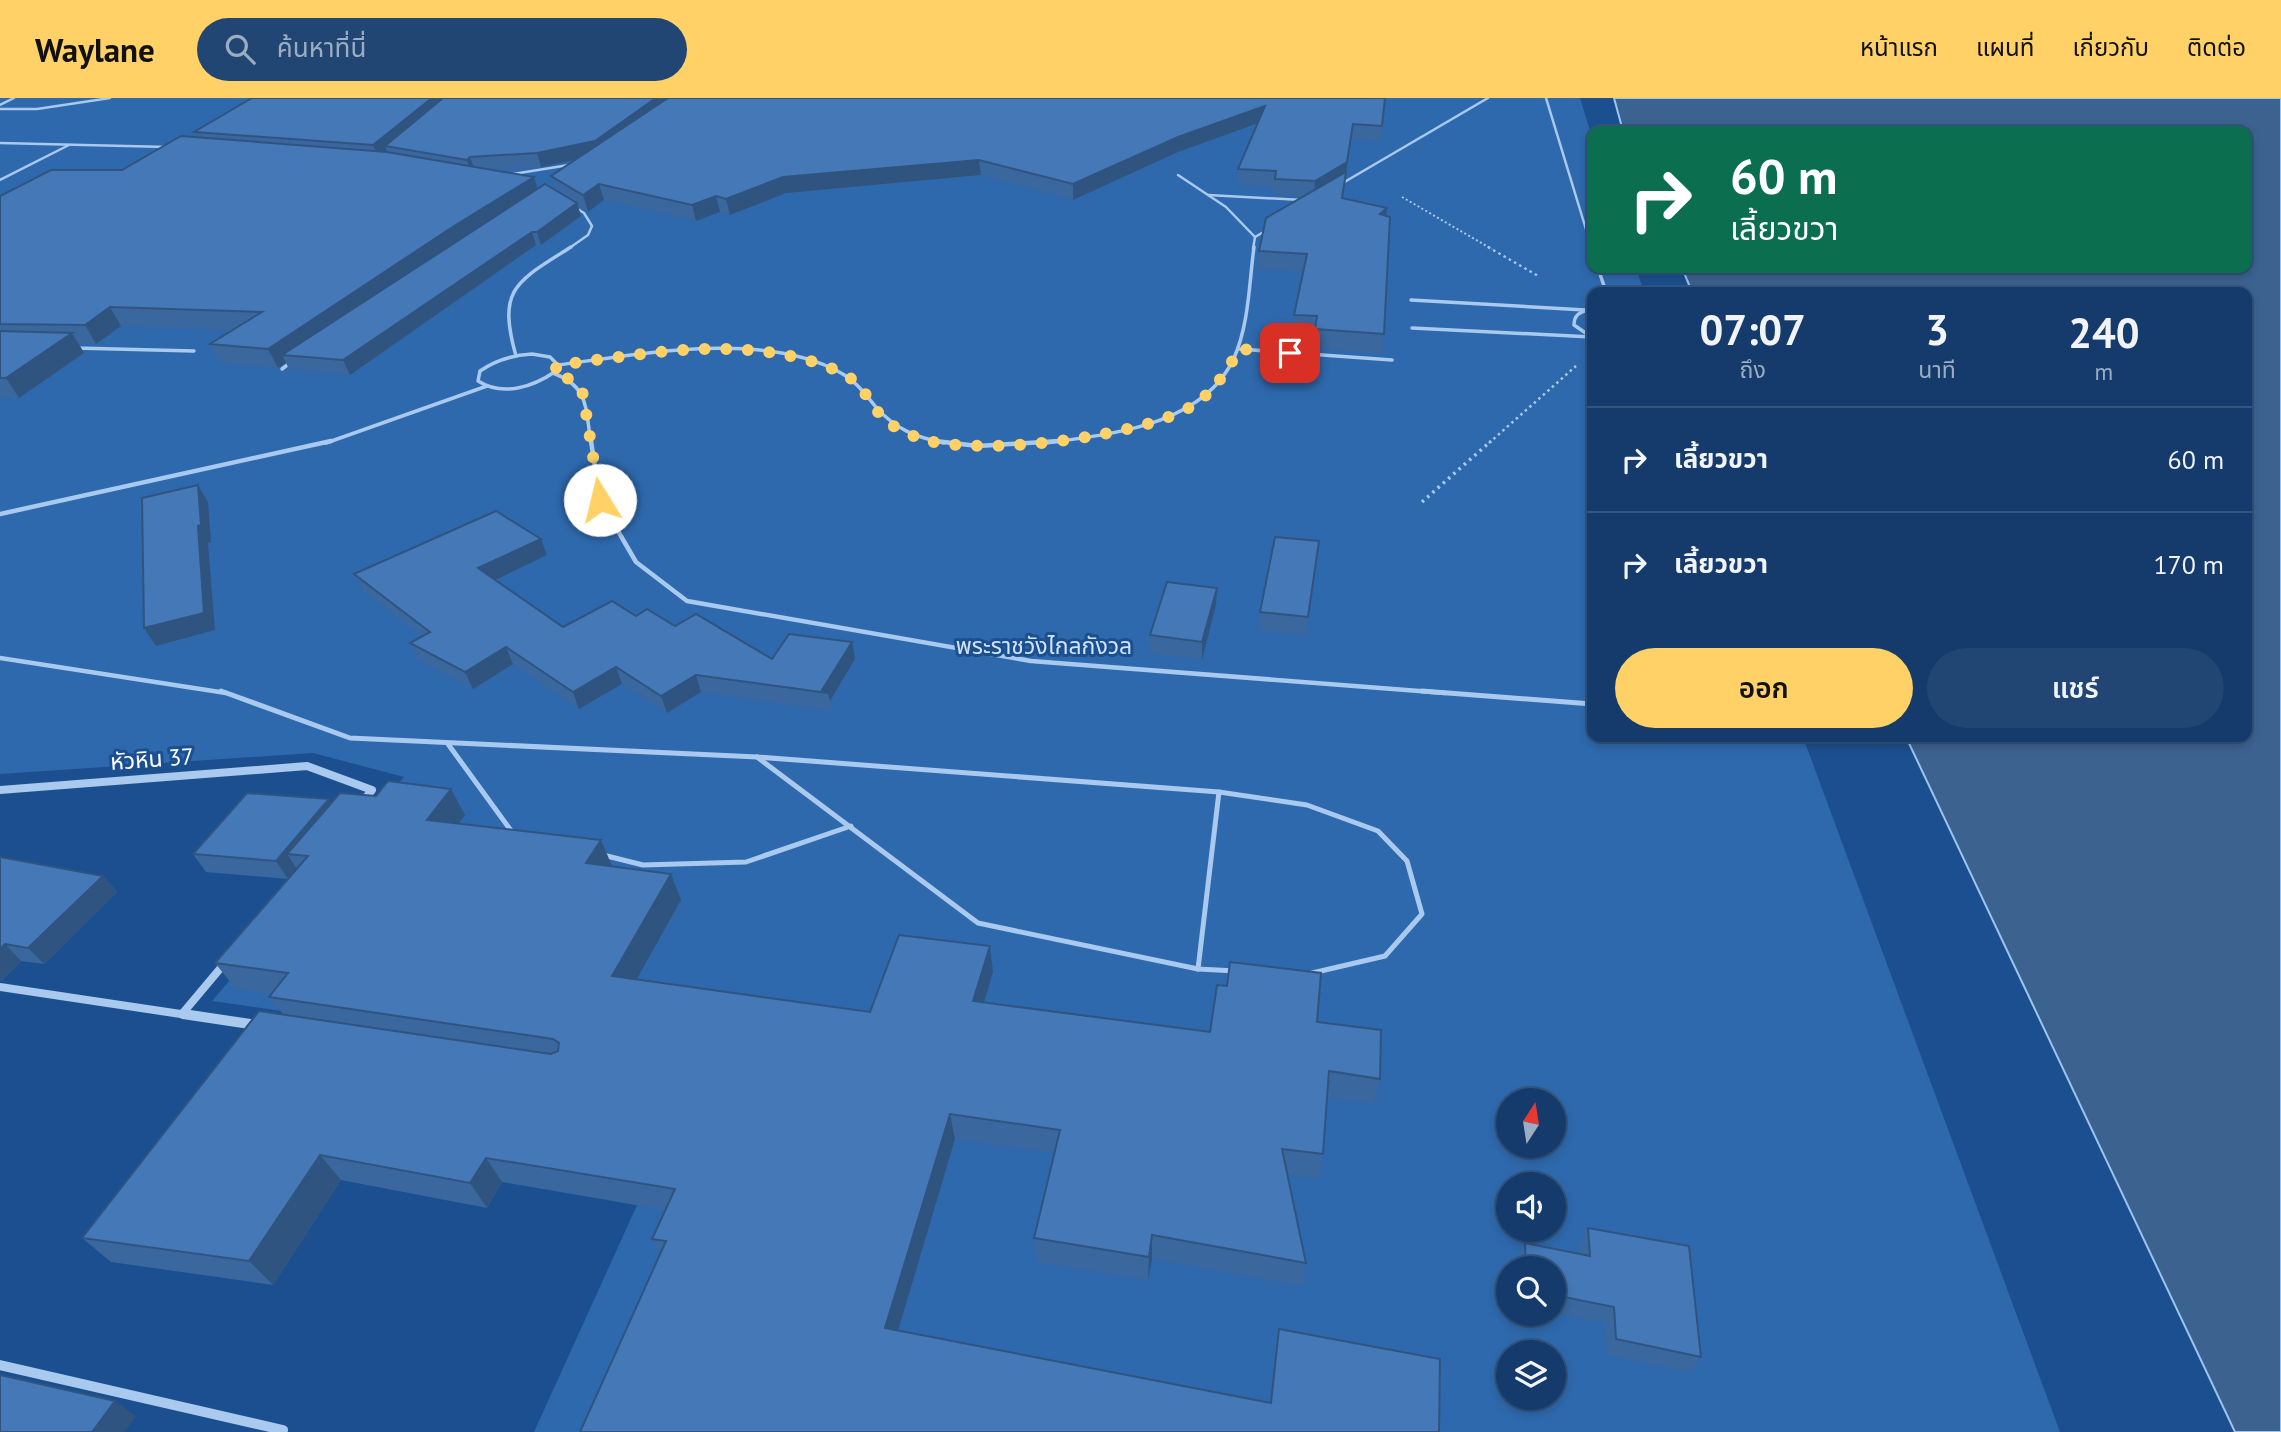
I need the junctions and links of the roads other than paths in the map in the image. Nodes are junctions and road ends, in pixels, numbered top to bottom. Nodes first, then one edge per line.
1 (14, 98) edge
2 (110, 98) edge
3 (1488, 98) edge
4 (1546, 98) edge
5 (0, 107) edge
6 (0, 143) edge
7 (72, 143) junction
8 (176, 147) edge
9 (580, 163) edge
10 (1178, 174) dead end
11 (512, 175) edge
12 (0, 180) edge
13 (1336, 187) edge
14 (1208, 195) junction
15 (1313, 201) edge
16 (575, 207) edge
17 (1267, 230) edge
18 (1587, 233) edge
19 (1255, 237) junction
20 (1411, 300) dead end
21 (1587, 309) edge
22 (1584, 310) junction
23 (1412, 328) dead end
24 (1587, 333) edge
25 (1587, 337) edge
26 (69, 348) edge
27 (1239, 349) junction
28 (194, 351) dead end
29 (516, 356) junction
30 (1392, 360) dead end
31 (293, 361) edge
32 (558, 365) junction
33 (282, 369) edge
34 (553, 373) junction
35 (486, 386) junction
36 (0, 514) edge
37 (0, 658) edge
38 (1587, 704) edge
39 (448, 744) junction
40 (757, 757) junction
41 (0, 790) edge
42 (1219, 792) junction
43 (354, 811) edge
44 (851, 826) junction
45 (524, 835) edge
46 (590, 852) edge
47 (227, 960) edge
48 (1198, 969) junction
49 (1250, 972) edge
50 (1301, 975) edge
51 (0, 987) edge
52 (182, 1014) junction
53 (264, 1026) edge
54 (0, 1365) edge
55 (283, 1430) dead end

1 - 5 lane
2 - 5 lane
3 - 13 lane
4 - 18 lane
6 - 7 lane
7 - 8 lane
7 - 12 lane
9 - 11 lane
10 - 14 lane
14 - 15 lane
14 - 19 lane
16 - 29 lane
17 - 19 lane
19 - 27 lane
20 - 22 lane
21 - 22 lane
22 - 24 lane
23 - 25 lane
26 - 28 lane
27 - 30 lane
27 - 32 lane
29 - 32 lane
29 - 35 lane
31 - 33 lane
32 - 34 lane
34 - 35 lane
34 - 38 lane
35 - 36 lane
37 - 39 lane
39 - 40 lane
39 - 45 lane
40 - 42 lane
40 - 44 lane
41 - 43 street, หัวหิน 37
42 - 48 lane
42 - 50 lane
44 - 46 lane
44 - 48 lane
47 - 52 street
48 - 49 lane
51 - 52 street
52 - 53 street
54 - 55 street

